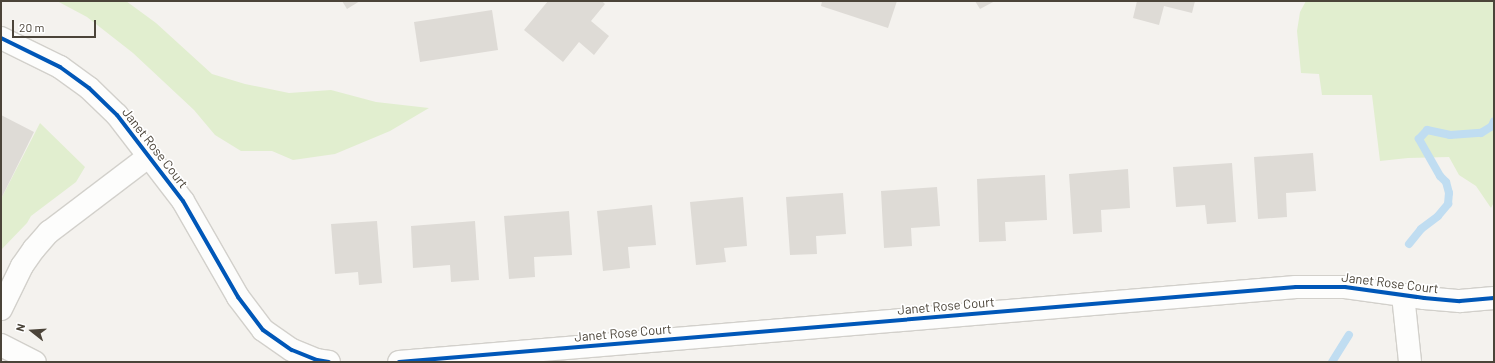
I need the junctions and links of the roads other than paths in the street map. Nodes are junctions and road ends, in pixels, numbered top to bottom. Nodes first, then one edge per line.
1 (1, 38) edge
2 (149, 156) junction
3 (1403, 295) junction
4 (1494, 298) edge
5 (3, 299) edge
6 (1, 345) edge
7 (35, 362) edge
8 (329, 362) edge
9 (399, 362) edge
10 (1410, 362) edge

1 - 2 street, Janet Rose Court
2 - 5 street
2 - 8 street, Janet Rose Court
3 - 4 street, Janet Rose Court
3 - 9 street, Janet Rose Court
3 - 10 street
6 - 7 street

